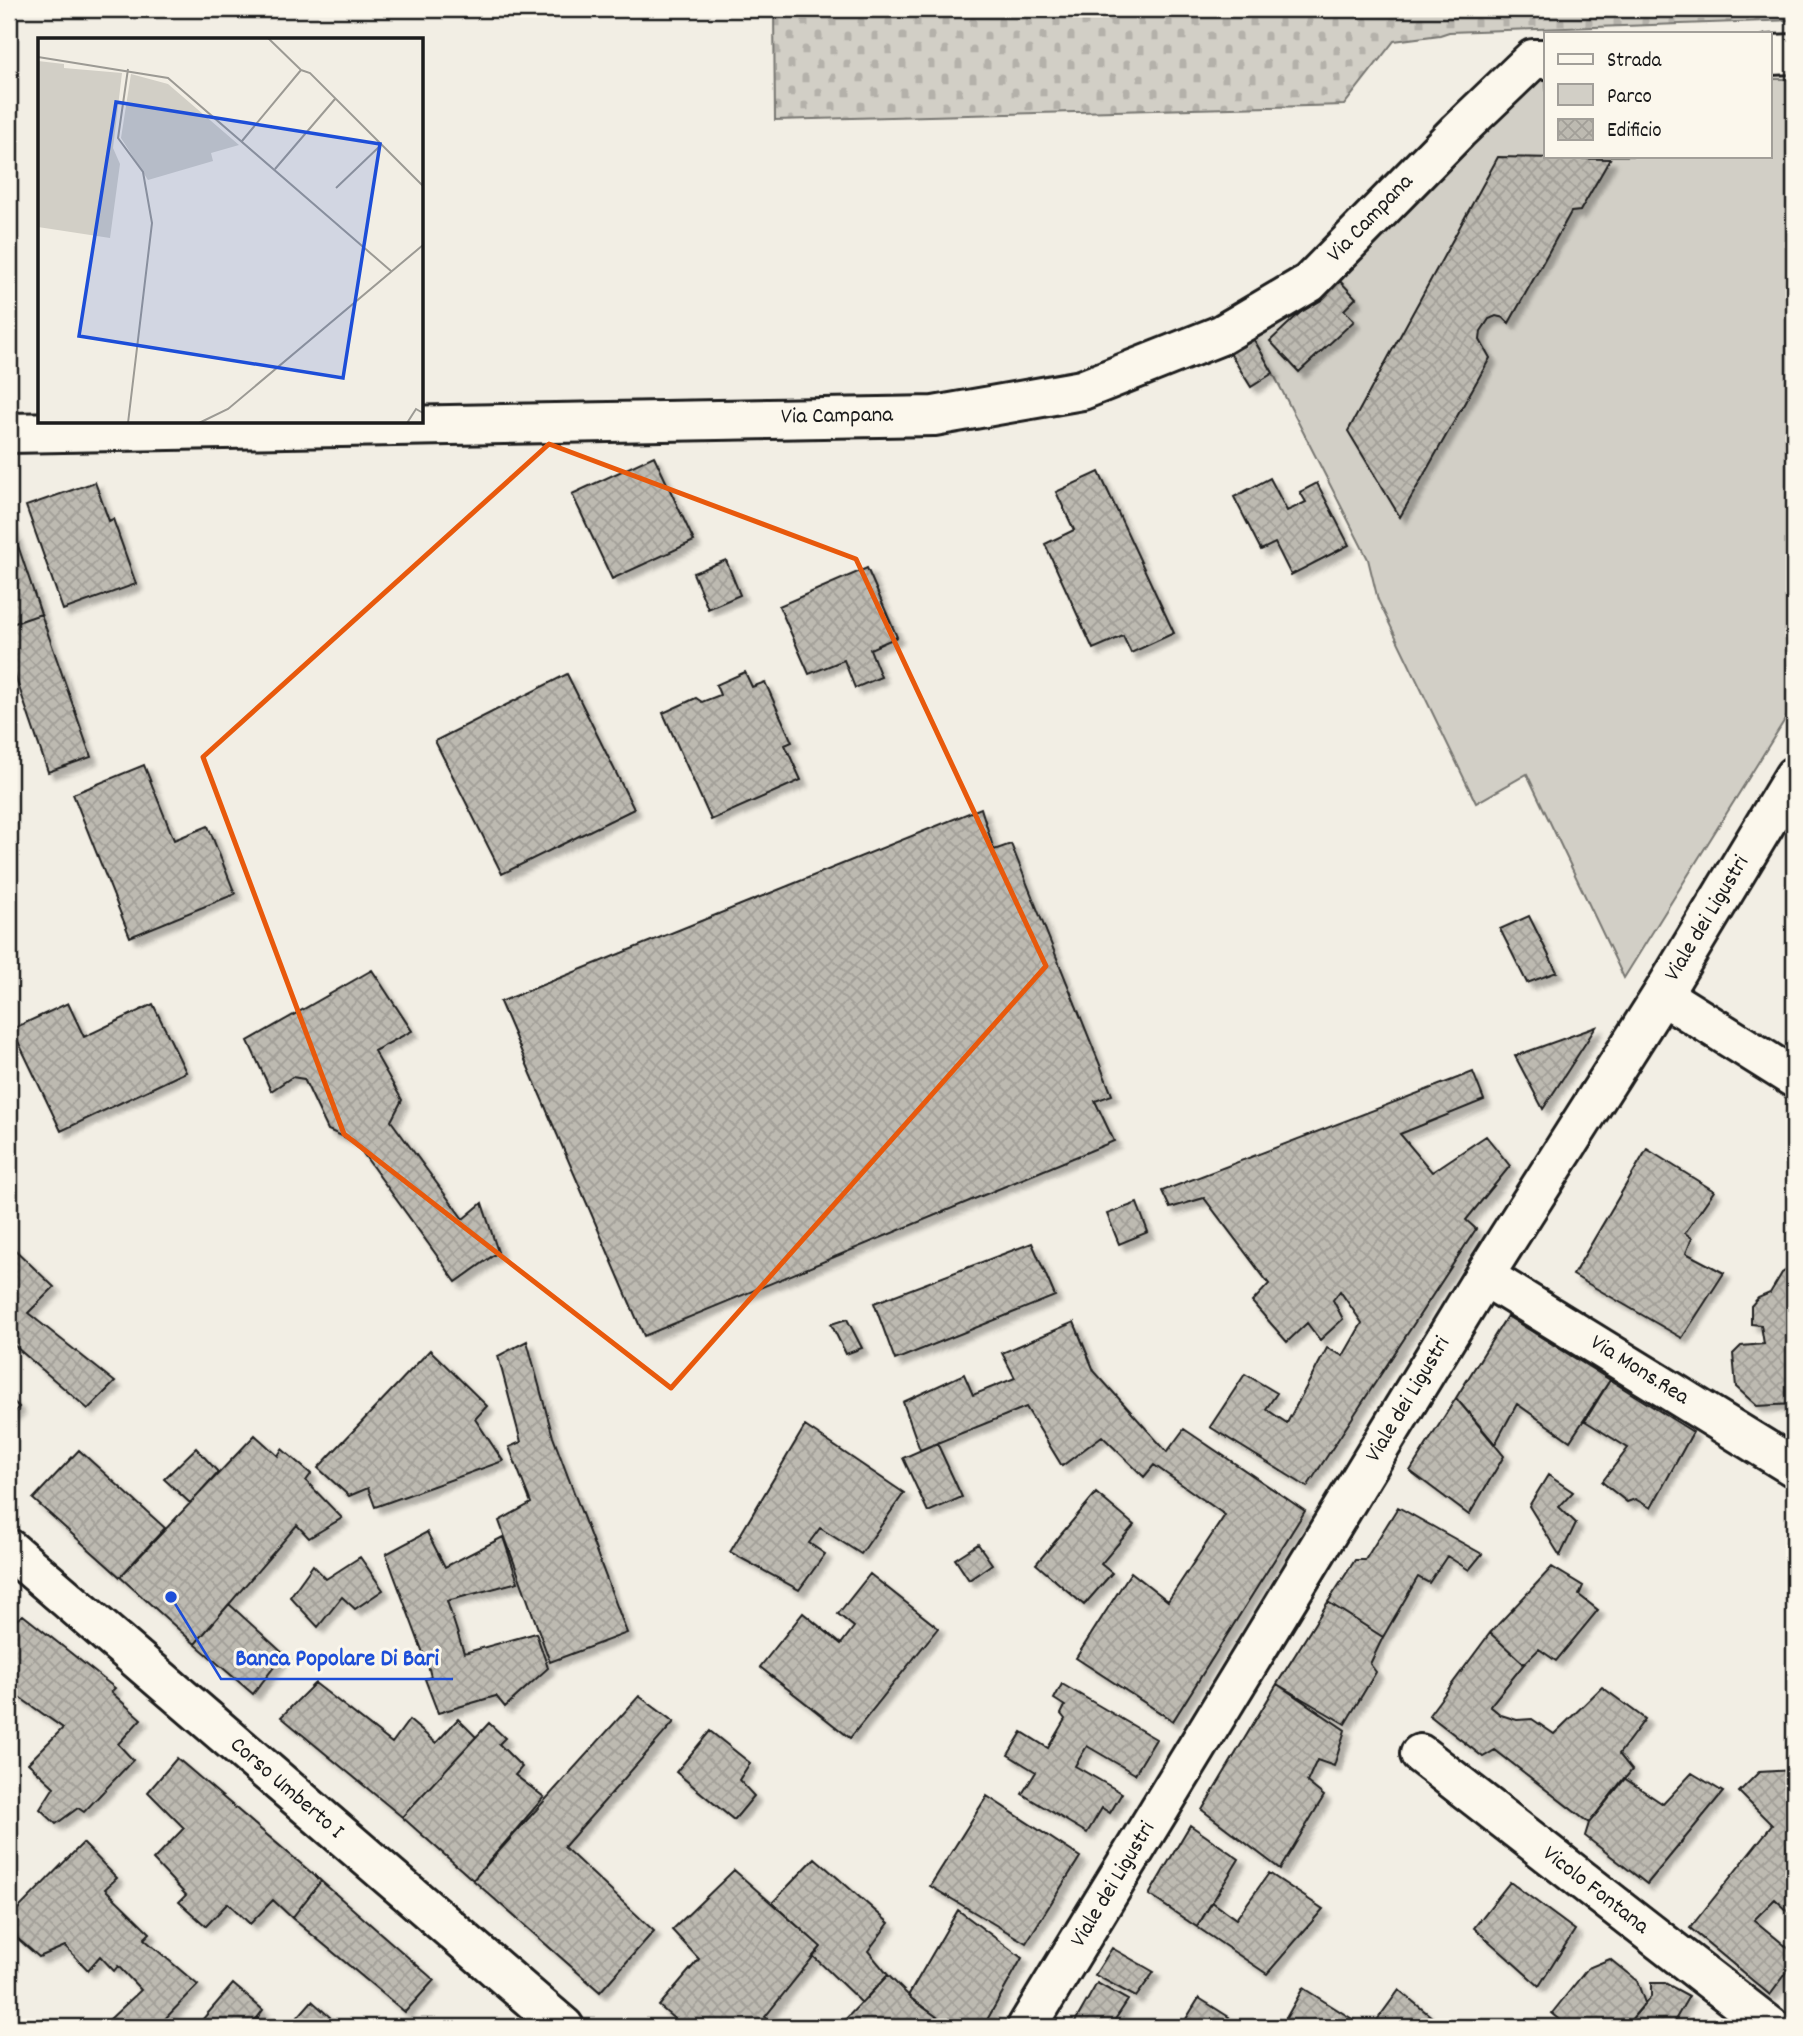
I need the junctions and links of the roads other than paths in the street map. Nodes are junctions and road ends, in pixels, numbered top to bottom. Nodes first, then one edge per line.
1 (1794, 54) edge
2 (1772, 55) edge
3 (1544, 59) edge
4 (9, 433) edge
5 (1794, 776) edge
6 (1662, 995) junction
7 (1794, 1078) edge
8 (1484, 1276) junction
9 (1794, 1467) edge
10 (9, 1549) edge
11 (1420, 1754) dead end
12 (564, 2027) edge
13 (1027, 2027) edge
14 (1771, 2027) edge

1 - 2 street
3 - 4 street, Via Campana
5 - 6 street, Viale dei Ligustri
6 - 7 street
6 - 8 street, Viale dei Ligustri
8 - 9 street, Via Mons.Rea
8 - 13 street, Viale dei Ligustri
10 - 12 street, Corso Umberto I
11 - 14 street, Vicolo Fontana

